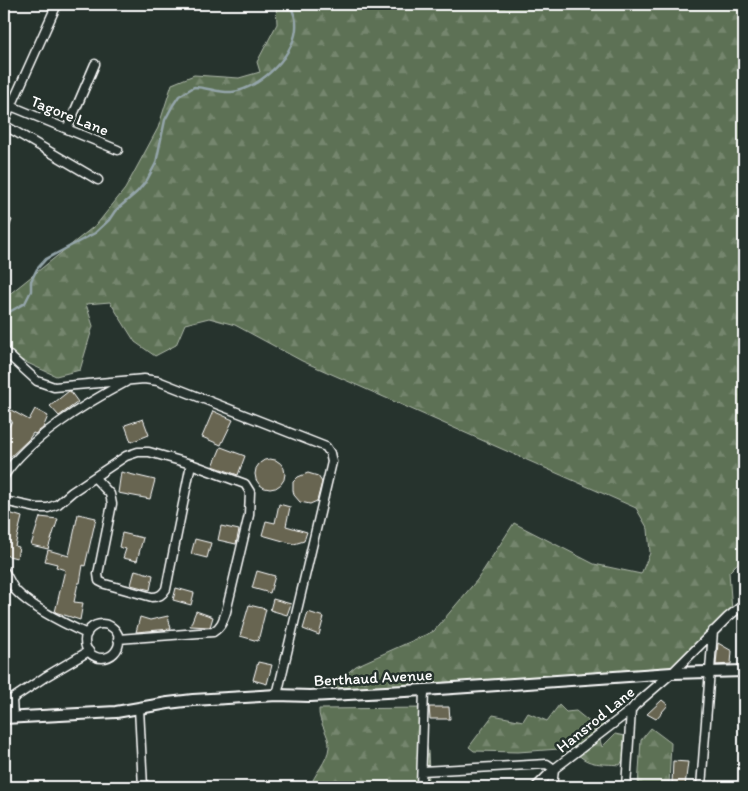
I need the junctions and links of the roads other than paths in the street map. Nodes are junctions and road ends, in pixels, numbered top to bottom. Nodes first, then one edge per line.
1 (57, 4) edge
2 (95, 64) dead end
3 (11, 106) junction
4 (4, 122) edge
5 (4, 125) edge
6 (67, 129) junction
7 (118, 150) dead end
8 (98, 180) dead end
9 (4, 351) edge
10 (130, 380) junction
11 (191, 464) junction
12 (4, 476) edge
13 (95, 478) junction
14 (4, 501) edge
15 (4, 571) edge
16 (744, 604) edge
17 (713, 631) junction
18 (87, 634) junction
19 (118, 640) junction
20 (89, 651) junction
21 (744, 671) edge
22 (709, 672) junction
23 (672, 673) junction
24 (424, 690) junction
25 (277, 695) junction
26 (12, 699) junction
27 (4, 703) edge
28 (138, 708) junction
29 (631, 710) junction
30 (8, 717) edge
31 (554, 769) junction
32 (422, 771) junction
33 (143, 787) edge
34 (421, 787) edge
35 (536, 787) edge
36 (552, 787) edge
37 (626, 787) edge
38 (701, 787) edge

1 - 3 street
2 - 6 street
3 - 4 street
3 - 6 street, Tagore Lane
5 - 8 street
6 - 7 street, Tagore Lane
9 - 10 street
10 - 12 street
10 - 25 street
11 - 13 street
11 - 13 street
11 - 19 street
13 - 14 street
15 - 18 street
16 - 17 street, Hansrod Lane
17 - 22 street
17 - 23 street, Hansrod Lane
18 - 19 street
18 - 20 street
19 - 20 street
20 - 26 street
21 - 22 street, Berthaud Avenue
22 - 23 street, Berthaud Avenue
22 - 38 street
23 - 24 street, Berthaud Avenue
23 - 29 street, Hansrod Lane
24 - 25 street, Berthaud Avenue
24 - 32 street
25 - 28 street, Berthaud Avenue
26 - 27 street
26 - 30 street
28 - 30 street, Berthaud Avenue
28 - 33 street
29 - 31 street, Hansrod Lane
29 - 37 street
31 - 32 street
31 - 35 street, Hansrod Lane
31 - 36 street
32 - 34 street

